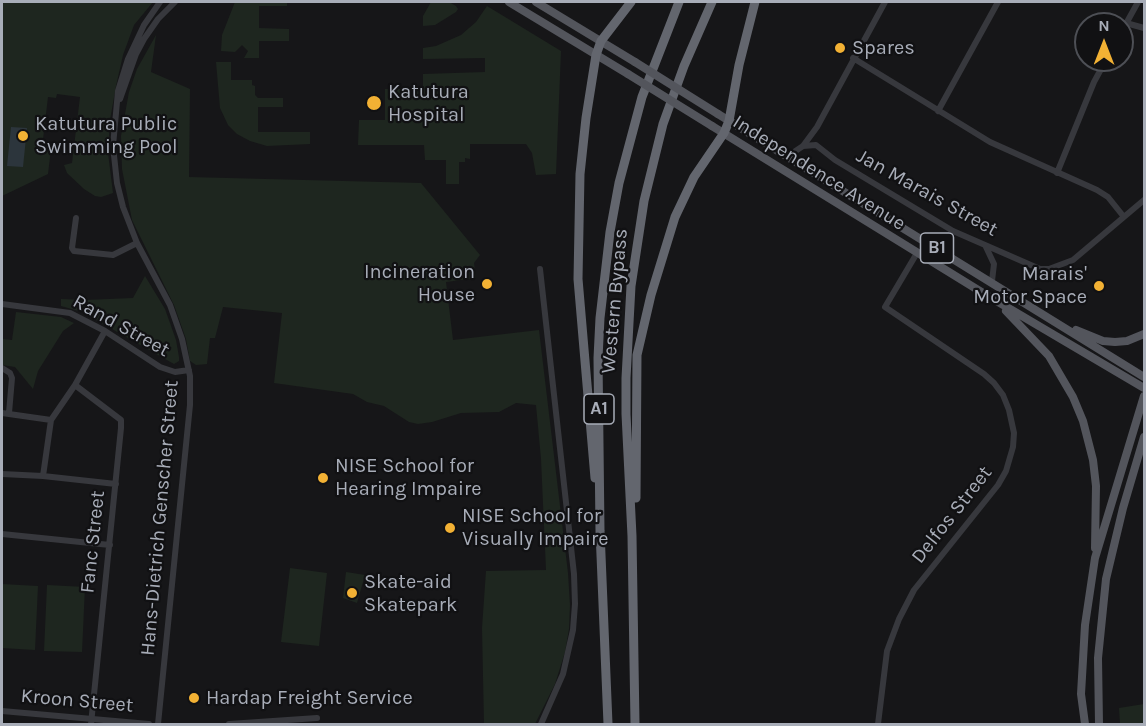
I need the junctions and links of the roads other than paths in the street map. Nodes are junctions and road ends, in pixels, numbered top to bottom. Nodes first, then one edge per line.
1 (160, 2) edge
2 (175, 2) edge
3 (509, 2) edge
4 (536, 2) edge
5 (631, 2) edge
6 (679, 2) edge
7 (712, 2) edge
8 (755, 2) edge
9 (885, 2) edge
10 (998, 2) edge
11 (601, 41) junction
12 (596, 55) junction
13 (853, 58) junction
14 (1099, 72) edge
15 (938, 111) junction
16 (115, 114) junction
17 (729, 121) junction
18 (817, 127) junction
19 (724, 134) junction
20 (816, 145) junction
21 (803, 146) junction
22 (788, 156) junction
23 (1058, 173) junction
24 (1144, 200) edge
25 (1124, 217) junction
26 (76, 218) dead end
27 (137, 243) junction
28 (986, 247) junction
29 (917, 253) junction
30 (1014, 259) junction
31 (994, 264) junction
32 (540, 268) dead end
33 (992, 281) junction
34 (983, 293) junction
35 (2, 304) edge
36 (1051, 318) junction
37 (105, 331) junction
38 (1144, 334) edge
39 (2, 368) edge
40 (189, 370) junction
41 (1144, 377) edge
42 (75, 385) junction
43 (1144, 388) edge
44 (1144, 396) edge
45 (5, 413) edge
46 (51, 420) junction
47 (1144, 437) edge
48 (1144, 456) edge
49 (1134, 471) junction
50 (2, 474) edge
51 (43, 476) junction
52 (116, 484) junction
53 (600, 531) junction
54 (2, 534) edge
55 (632, 536) junction
56 (110, 545) junction
57 (1095, 558) junction
58 (2, 711) edge
59 (317, 718) dead end
60 (92, 722) edge
61 (149, 724) edge
62 (158, 724) edge
63 (229, 724) edge
64 (541, 724) edge
65 (609, 724) edge
66 (636, 724) edge
67 (879, 724) edge
68 (1083, 724) edge
69 (1099, 724) edge

1 - 16 street, Hans-Dietrich Genscher Street
2 - 16 street, Hans-Dietrich Genscher Street
3 - 12 main road, Independence Avenue
4 - 11 main road, Independence Avenue
5 - 11 highway
6 - 53 highway, Western Bypass / A1
7 - 55 highway, Western Bypass / A1
8 - 17 highway
9 - 13 street
10 - 15 street
11 - 12 highway
11 - 17 main road, Independence Avenue / B1, bridge
12 - 19 main road, Independence Avenue / B1, bridge
12 - 53 highway
13 - 15 street
13 - 18 street
14 - 23 street
15 - 23 street
16 - 27 street, Hans-Dietrich Genscher Street
17 - 19 highway
17 - 22 main road, Independence Avenue / B1
18 - 20 street
18 - 21 street
19 - 29 main road, Independence Avenue / B1
19 - 55 highway
20 - 21 street
20 - 28 street, Jan Marais Street
21 - 22 street
22 - 33 main road, Independence Avenue / B1
23 - 25 street
24 - 25 street, Jan Marais Street
25 - 30 street, Jan Marais Street
26 - 27 street
27 - 40 street, Hans-Dietrich Genscher Street
28 - 30 street, Jan Marais Street
28 - 31 street
29 - 34 main road, Independence Avenue / B1
29 - 67 street, Delfos Street
30 - 31 street
31 - 33 street
32 - 64 street
33 - 36 main road, Independence Avenue / B1
34 - 43 main road, Independence Avenue / B1
34 - 57 main road, B1
35 - 37 street, Rand Street
36 - 38 main road
36 - 41 main road, Independence Avenue / B1
37 - 40 street, Rand Street
37 - 42 street
39 - 45 street
40 - 62 street, Hans-Dietrich Genscher Street
42 - 46 street
42 - 52 street, Fanc Street
44 - 57 main road
45 - 46 street
46 - 51 street
47 - 49 main road
48 - 49 main road
49 - 69 main road
50 - 51 street
51 - 52 street
52 - 56 street, Fanc Street
53 - 65 highway, Western Bypass / A1
54 - 56 street
55 - 66 highway, Western Bypass / A1
56 - 60 street, Fanc Street
57 - 68 main road, B1
58 - 60 street, Kroon Street
59 - 63 street
60 - 61 street, Kroon Street

